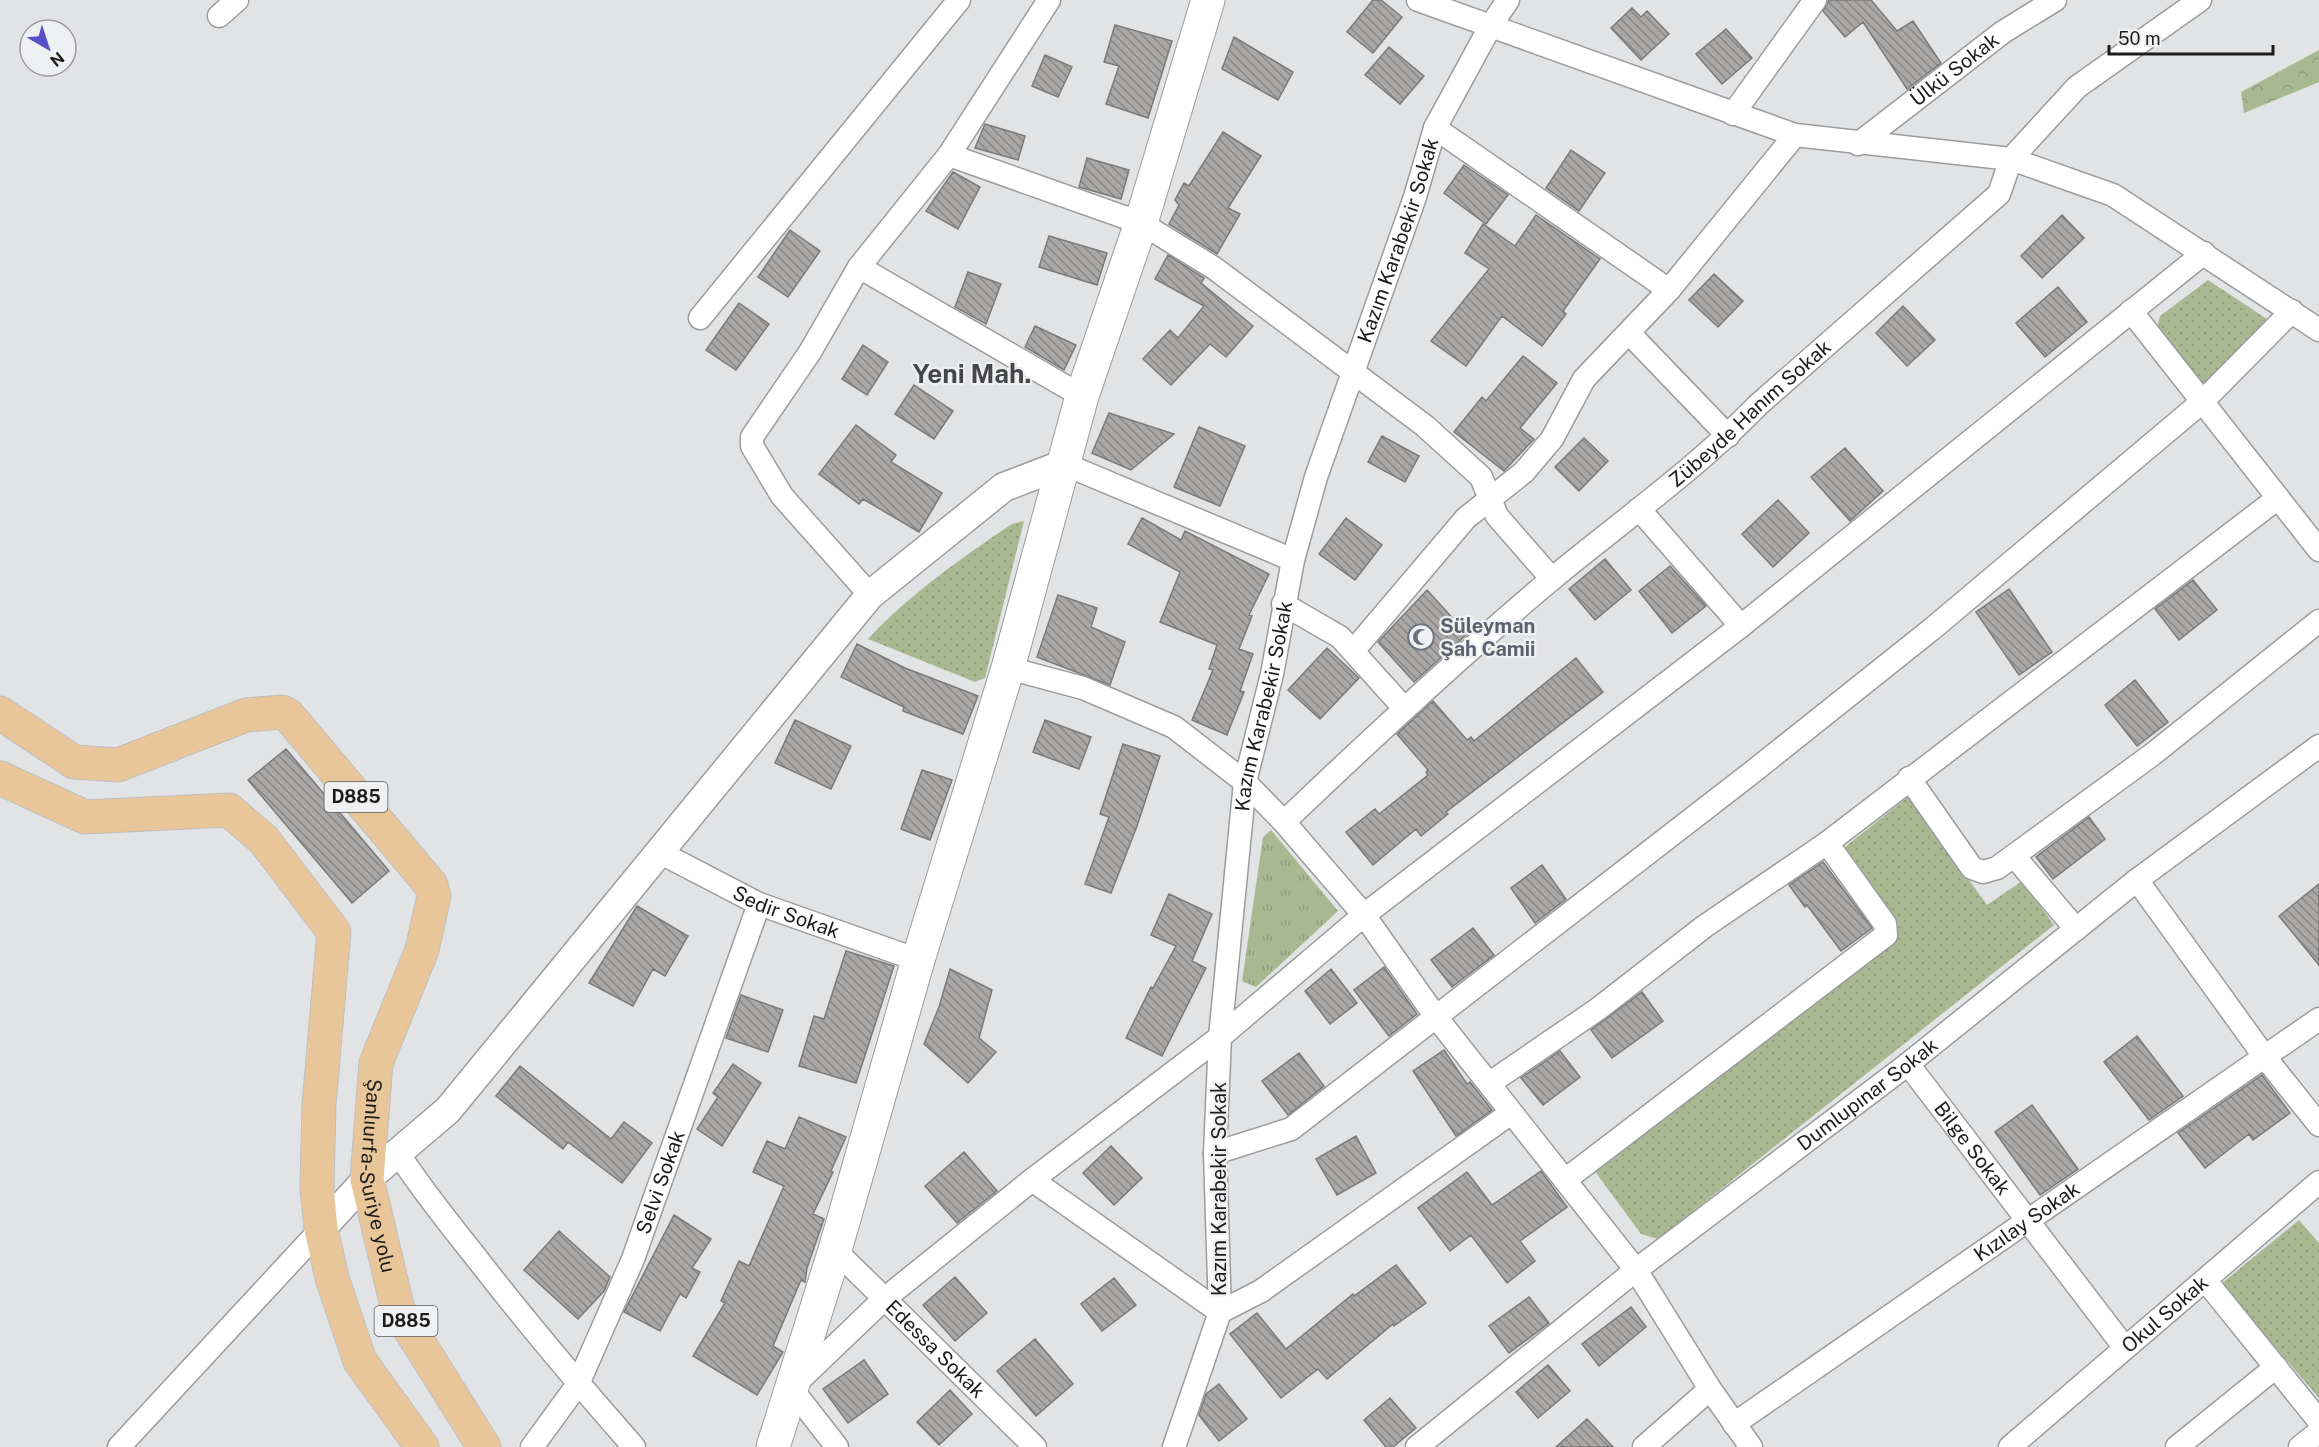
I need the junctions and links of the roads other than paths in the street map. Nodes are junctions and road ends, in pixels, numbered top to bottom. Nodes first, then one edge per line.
1 (237, 0) edge
2 (959, 0) edge
3 (1049, 0) edge
4 (1208, 0) edge
5 (1418, 0) edge
6 (1508, 0) edge
7 (1815, 0) edge
8 (2055, 0) edge
9 (2200, 0) edge
10 (219, 16) dead end
11 (1490, 27) junction
12 (1733, 114) junction
13 (1435, 128) junction
14 (1795, 135) junction
15 (1858, 144) junction
16 (949, 155) junction
17 (2011, 159) junction
18 (1141, 224) junction
19 (2204, 253) junction
20 (859, 267) junction
21 (1669, 290) junction
22 (2132, 311) junction
23 (2292, 311) junction
24 (700, 318) dead end
25 (2319, 330) edge
26 (1629, 333) junction
27 (1354, 373) junction
28 (1082, 396) junction
29 (2202, 402) junction
30 (1728, 436) junction
31 (1065, 464) junction
32 (1491, 498) junction
33 (2278, 498) junction
34 (1639, 509) junction
35 (2319, 550) edge
36 (1293, 560) junction
37 (1552, 579) junction
38 (870, 595) junction
39 (1283, 604) junction
40 (2319, 621) edge
41 (1741, 626) junction
42 (1354, 650) junction
43 (1008, 668) junction
44 (1404, 708) junction
45 (0, 712) edge
46 (2319, 746) edge
47 (0, 778) edge
48 (1909, 778) junction
49 (1245, 782) junction
50 (1284, 822) junction
51 (1827, 843) junction
52 (659, 852) junction
53 (2014, 856) junction
54 (2137, 880) junction
55 (759, 904) junction
56 (1364, 915) junction
57 (2076, 929) junction
58 (918, 960) junction
59 (1436, 1017) junction
60 (2319, 1019) edge
61 (1220, 1037) junction
62 (2264, 1056) junction
63 (1908, 1064) junction
64 (1490, 1083) junction
65 (1511, 1113) junction
66 (2319, 1125) edge
67 (398, 1153) junction
68 (1215, 1154) junction
69 (367, 1179) junction
70 (1032, 1180) junction
71 (1564, 1180) junction
72 (2314, 1196) edge
73 (2028, 1222) junction
74 (321, 1229) junction
75 (835, 1250) junction
76 (1636, 1270) junction
77 (2206, 1281) junction
78 (883, 1300) junction
79 (1220, 1312) junction
80 (2125, 1348) junction
81 (2276, 1367) junction
82 (578, 1384) junction
83 (791, 1388) junction
84 (1710, 1389) junction
85 (2319, 1421) edge
86 (1734, 1424) junction
87 (2319, 1432) edge
88 (119, 1447) edge
89 (422, 1447) edge
90 (484, 1447) edge
91 (532, 1447) edge
92 (634, 1447) edge
93 (773, 1447) edge
94 (837, 1447) edge
95 (1035, 1447) edge
96 (1174, 1447) edge
97 (1417, 1447) edge
98 (1644, 1447) edge
99 (1751, 1447) edge
100 (2010, 1447) edge
101 (2177, 1447) edge
102 (2300, 1447) edge

1 - 10 street
2 - 24 street
3 - 16 street
4 - 18 main road
5 - 11 street
6 - 11 street, Kazım Karabekir Sokak
7 - 12 street
8 - 15 street, Ülkü Sokak
9 - 17 street, Zübeyde Hanım Sokak
11 - 12 street
11 - 13 street, Kazım Karabekir Sokak
12 - 14 street
13 - 21 street
13 - 27 street, Kazım Karabekir Sokak
14 - 15 street
14 - 21 street
15 - 17 street
16 - 18 street
16 - 20 street
17 - 19 street
17 - 30 street, Zübeyde Hanım Sokak
18 - 27 street
18 - 28 main road
19 - 22 street
19 - 23 street
20 - 28 street
20 - 38 street
21 - 26 street
22 - 29 street
22 - 41 street
23 - 25 street
23 - 29 street
26 - 30 street
26 - 32 street
27 - 32 street
27 - 36 street, Kazım Karabekir Sokak
28 - 31 main road
29 - 33 street
29 - 59 street
30 - 34 street, Zübeyde Hanım Sokak
31 - 36 street
31 - 38 street
31 - 43 main road
32 - 37 street
32 - 42 street
33 - 35 street
33 - 48 street
34 - 37 street, Zübeyde Hanım Sokak
34 - 41 street
36 - 39 street, Kazım Karabekir Sokak
37 - 44 street, Zübeyde Hanım Sokak
38 - 52 street
39 - 42 street
39 - 49 street, Kazım Karabekir Sokak
40 - 53 street
41 - 56 street
42 - 44 street
43 - 49 street
43 - 58 main road
44 - 50 street, Zübeyde Hanım Sokak
45 - 69 main road, Şanlıurfa-Suriye yolu / D885
46 - 54 street, Dumlupınar Sokak
47 - 74 main road, D885
48 - 51 street
48 - 53 street
49 - 50 street
49 - 61 street, Kazım Karabekir Sokak
50 - 56 street
51 - 64 street
51 - 71 street
52 - 55 street, Sedir Sokak
52 - 67 street
53 - 57 street
54 - 57 street, Dumlupınar Sokak
54 - 62 street
55 - 58 street, Sedir Sokak
55 - 82 street, Selvi Sokak
56 - 59 street
56 - 61 street
57 - 63 street, Dumlupınar Sokak
58 - 75 main road
59 - 64 street
59 - 68 street
60 - 62 street, Kızılay Sokak
61 - 68 street, Kazım Karabekir Sokak
61 - 70 street
62 - 66 street
62 - 73 street, Kızılay Sokak
63 - 73 street, Bilge Sokak
63 - 76 street, Dumlupınar Sokak
64 - 65 street
65 - 71 street
65 - 79 street
67 - 69 street
67 - 82 street
68 - 79 street, Kazım Karabekir Sokak
69 - 74 street
69 - 90 main road, Şanlıurfa-Suriye yolu / D885
70 - 78 street
70 - 79 street
71 - 76 street
72 - 77 street, Okul Sokak
73 - 80 street, Bilge Sokak
73 - 86 street, Kızılay Sokak
74 - 88 street
74 - 89 main road, D885
75 - 78 street, Edessa Sokak
75 - 83 main road
76 - 84 street
76 - 97 street, Dumlupınar Sokak
77 - 80 street, Okul Sokak
77 - 81 street
78 - 83 street
78 - 95 street, Edessa Sokak
79 - 96 street, Kazım Karabekir Sokak
80 - 100 street, Okul Sokak
81 - 85 street
81 - 101 street
82 - 91 street, Selvi Sokak
82 - 92 street
83 - 93 main road
83 - 94 street
84 - 86 street
84 - 98 street
86 - 99 street
87 - 102 street

